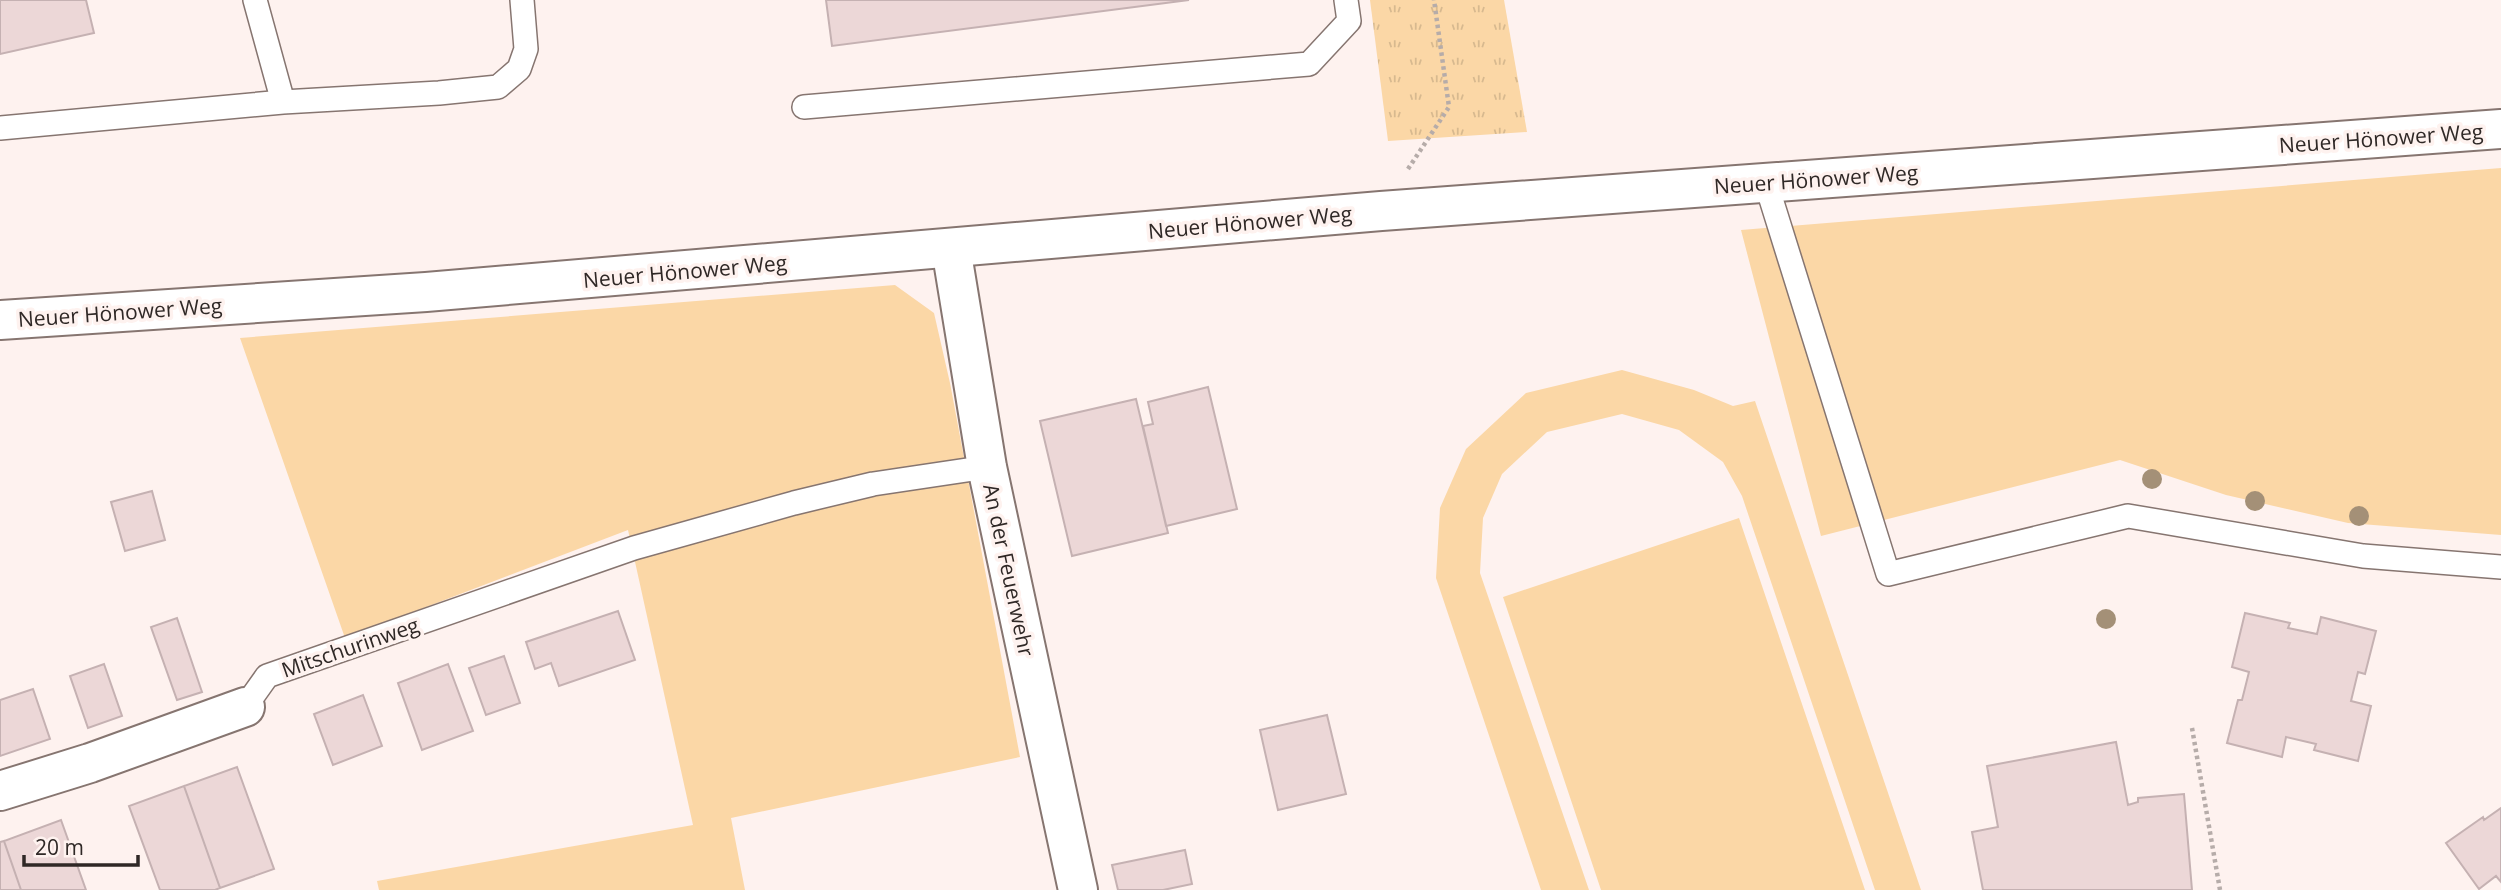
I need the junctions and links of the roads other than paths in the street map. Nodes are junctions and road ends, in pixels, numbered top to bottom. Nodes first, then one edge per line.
1 (256, 0) edge
2 (522, 0) edge
3 (1346, 0) edge
4 (283, 102) junction
5 (804, 107) dead end
6 (0, 128) edge
7 (2501, 129) edge
8 (1766, 183) junction
9 (951, 248) junction
10 (0, 320) edge
11 (987, 467) junction
12 (2501, 567) edge
13 (244, 707) joint
14 (0, 791) edge
15 (1078, 890) edge

1 - 4 lane
2 - 4 lane
3 - 5 lane
4 - 6 lane
7 - 8 main road, Neuer Hönower Weg
8 - 9 main road, Neuer Hönower Weg
8 - 12 lane
9 - 10 main road, Neuer Hönower Weg
9 - 11 main road, An der Feuerwehr
11 - 13 lane, Mitschurinweg
11 - 15 main road, An der Feuerwehr
13 - 14 main road, Mitschurinweg

